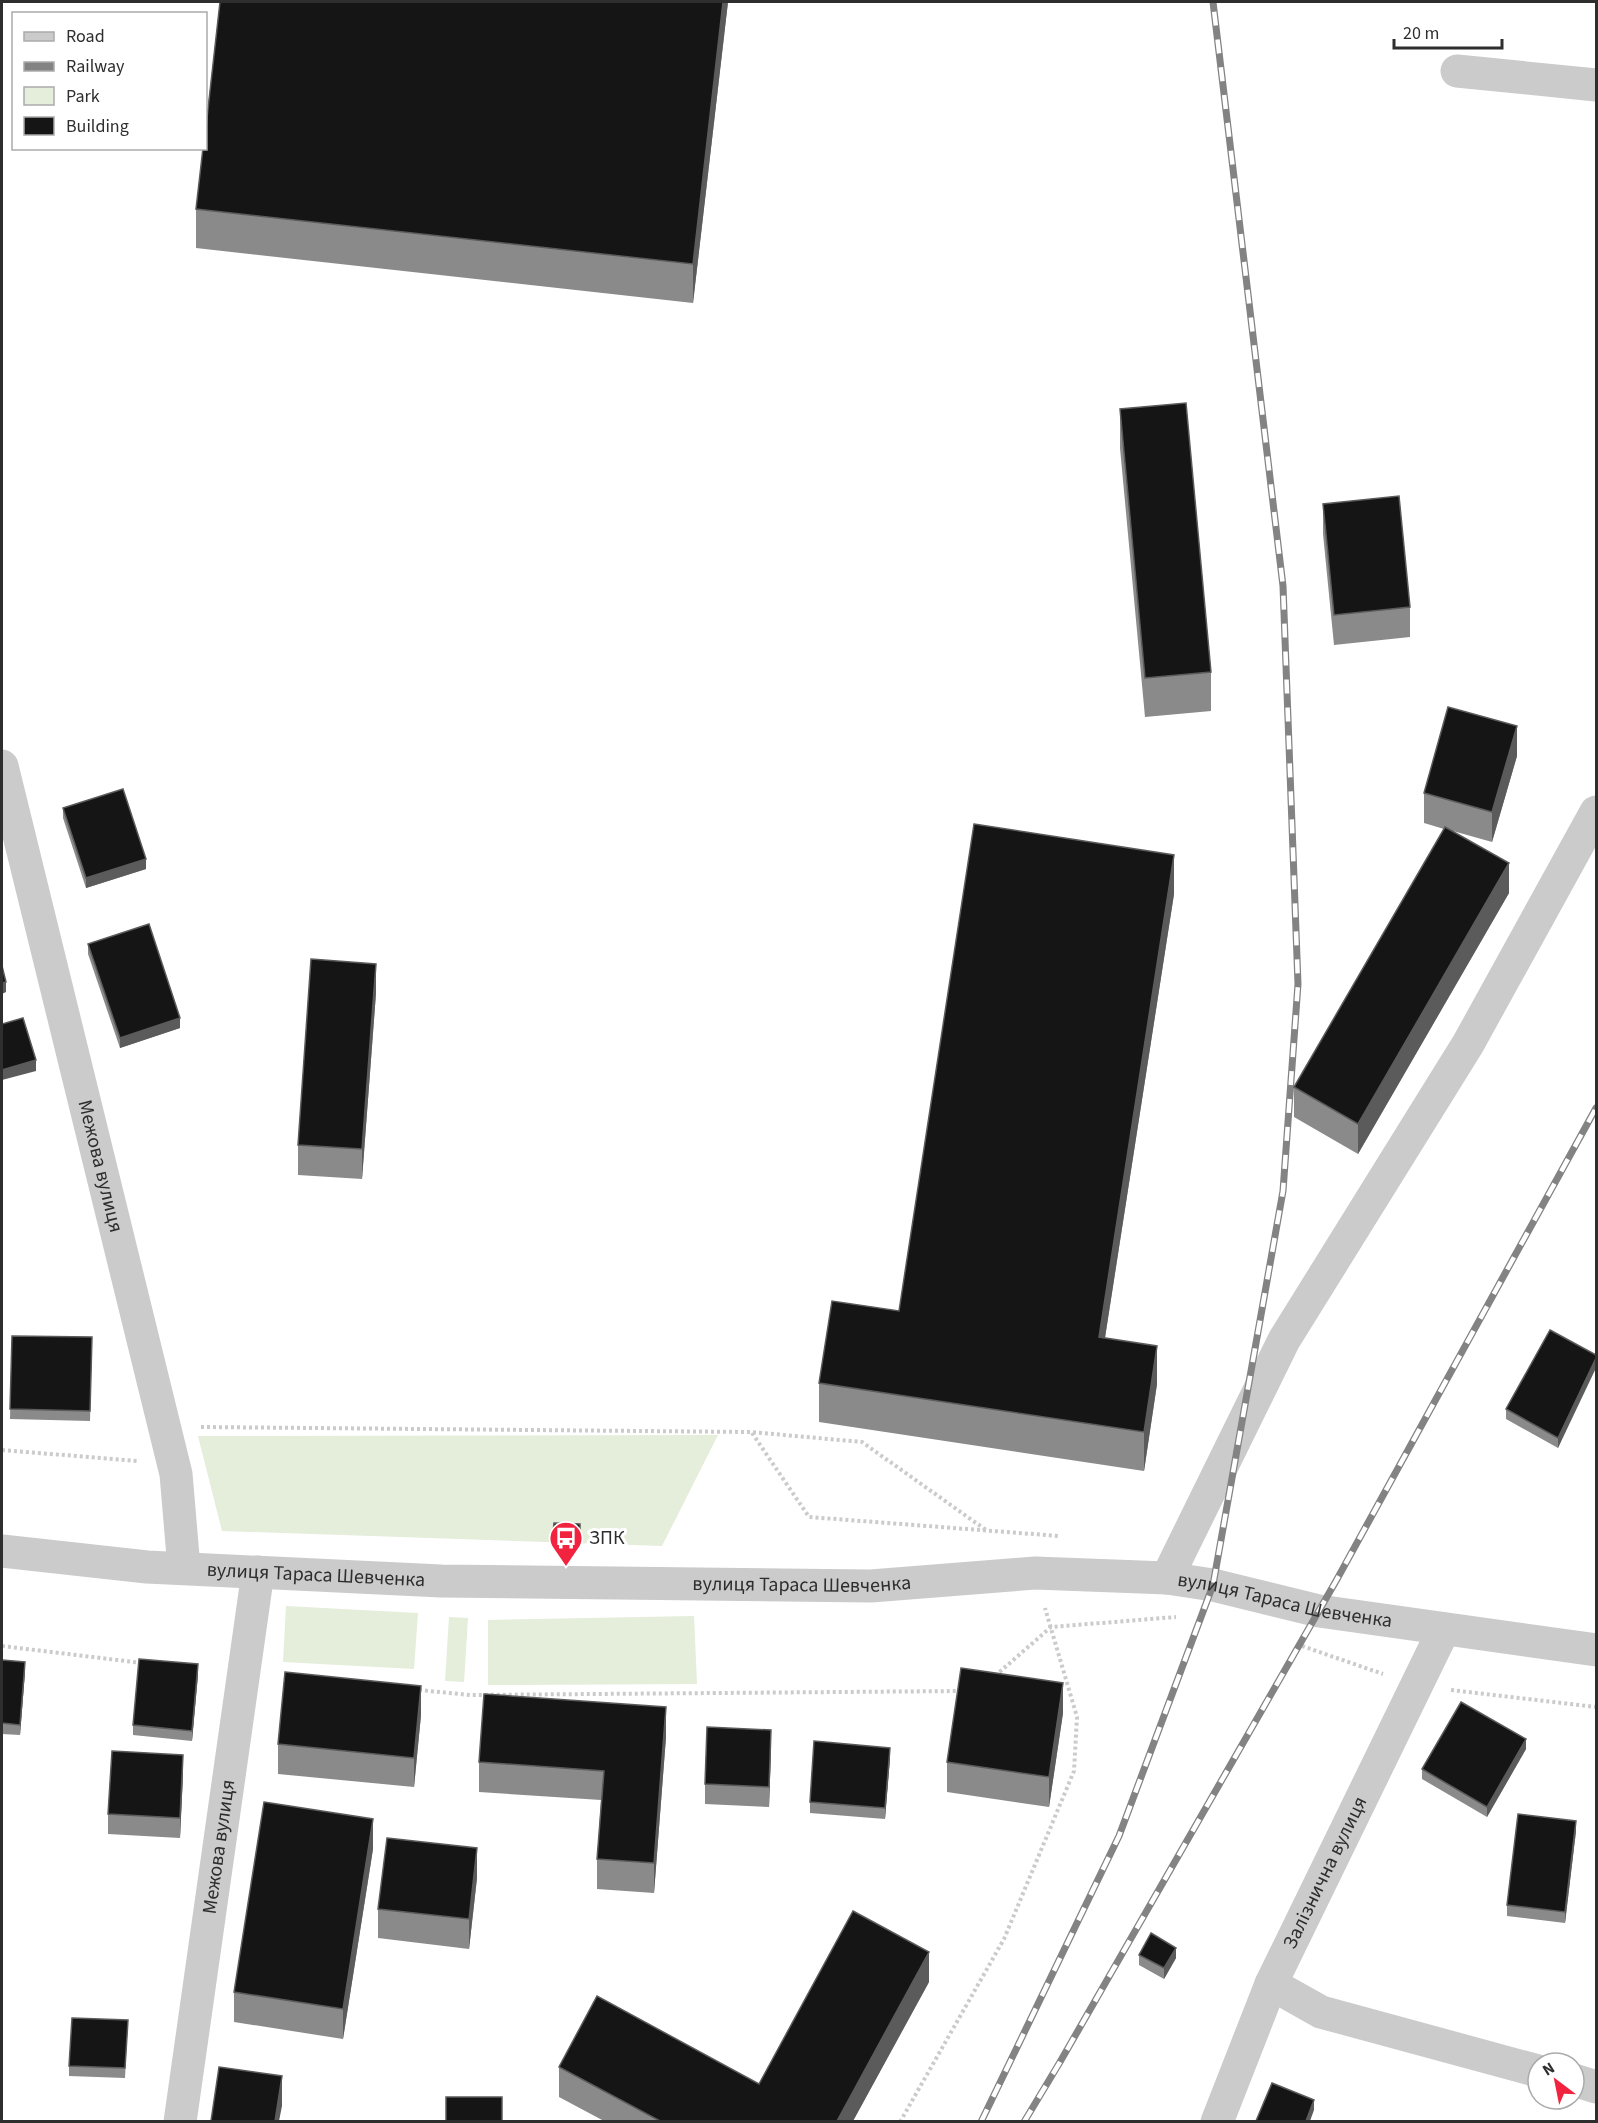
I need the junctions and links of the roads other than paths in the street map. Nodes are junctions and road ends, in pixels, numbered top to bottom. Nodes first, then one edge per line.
1 (1457, 71) dead end
2 (1596, 85) edge
3 (2, 766) edge
4 (1596, 812) edge
5 (2, 1551) edge
6 (184, 1568) junction
7 (258, 1572) junction
8 (1167, 1578) junction
9 (1444, 1629) junction
10 (1596, 1650) edge
11 (1271, 1984) junction
12 (1526, 2068) edge
13 (180, 2121) edge
14 (1217, 2121) edge

1 - 2 street
3 - 6 street, Межова вулиця
4 - 8 street
5 - 6 street, вулиця Тараса Шевченка
6 - 7 street, вулиця Тараса Шевченка
7 - 8 street, вулиця Тараса Шевченка
7 - 13 street, Межова вулиця
8 - 9 street, вулиця Тараса Шевченка
9 - 10 street, вулиця Тараса Шевченка
9 - 11 street, Залізнична вулиця
11 - 12 street
11 - 14 street, Залізнична вулиця

